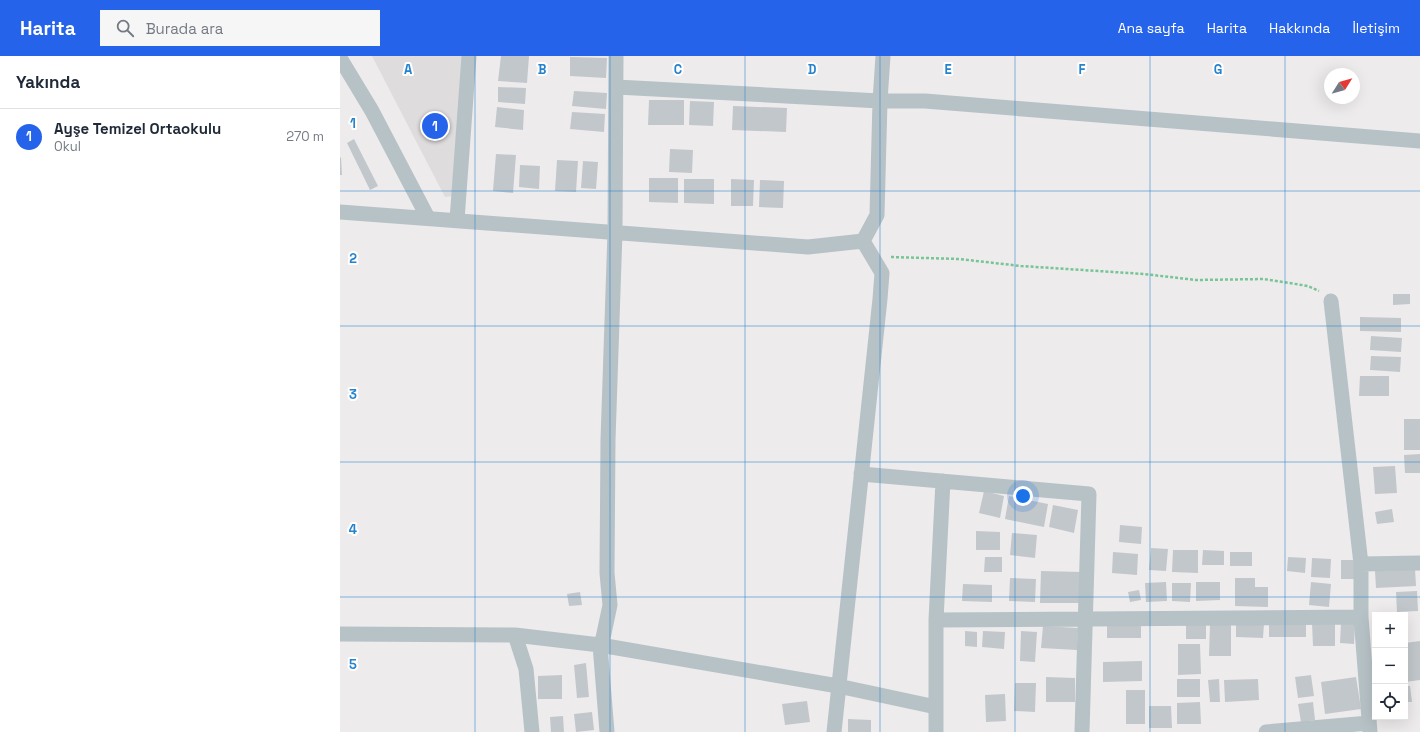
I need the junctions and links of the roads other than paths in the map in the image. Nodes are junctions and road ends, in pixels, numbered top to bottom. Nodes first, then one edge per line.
1 (468, 56) edge
2 (616, 56) edge
3 (883, 56) edge
4 (340, 59) edge
5 (616, 87) junction
6 (880, 101) junction
7 (1420, 141) edge
8 (340, 212) edge
9 (428, 218) junction
10 (458, 220) junction
11 (615, 232) junction
12 (862, 241) junction
13 (1331, 302) road end
14 (861, 474) junction
15 (943, 481) junction
16 (1420, 562) edge
17 (1361, 564) junction
18 (1361, 617) junction
19 (1085, 619) junction
20 (936, 620) junction
21 (340, 634) edge
22 (515, 635) junction
23 (600, 645) junction
24 (838, 686) junction
25 (936, 706) junction
26 (1369, 727) edge
27 (532, 732) edge
28 (606, 732) edge
29 (834, 732) edge
30 (936, 732) edge
31 (1082, 732) edge
32 (1266, 732) edge

1 - 10 street
2 - 5 street
3 - 6 street
4 - 9 street
5 - 6 street
5 - 11 street
6 - 7 street
6 - 12 street
8 - 9 street
9 - 10 street
10 - 11 street
11 - 12 street
11 - 23 street
12 - 14 street
13 - 17 street
14 - 15 street
14 - 24 street
15 - 19 street
15 - 20 street
16 - 17 street
17 - 18 street
18 - 19 street
18 - 26 street
19 - 20 street
19 - 31 street
20 - 25 street
21 - 22 street
22 - 23 street
22 - 27 street
23 - 24 street
23 - 28 street
24 - 25 street
24 - 29 street
25 - 30 street
26 - 32 street

